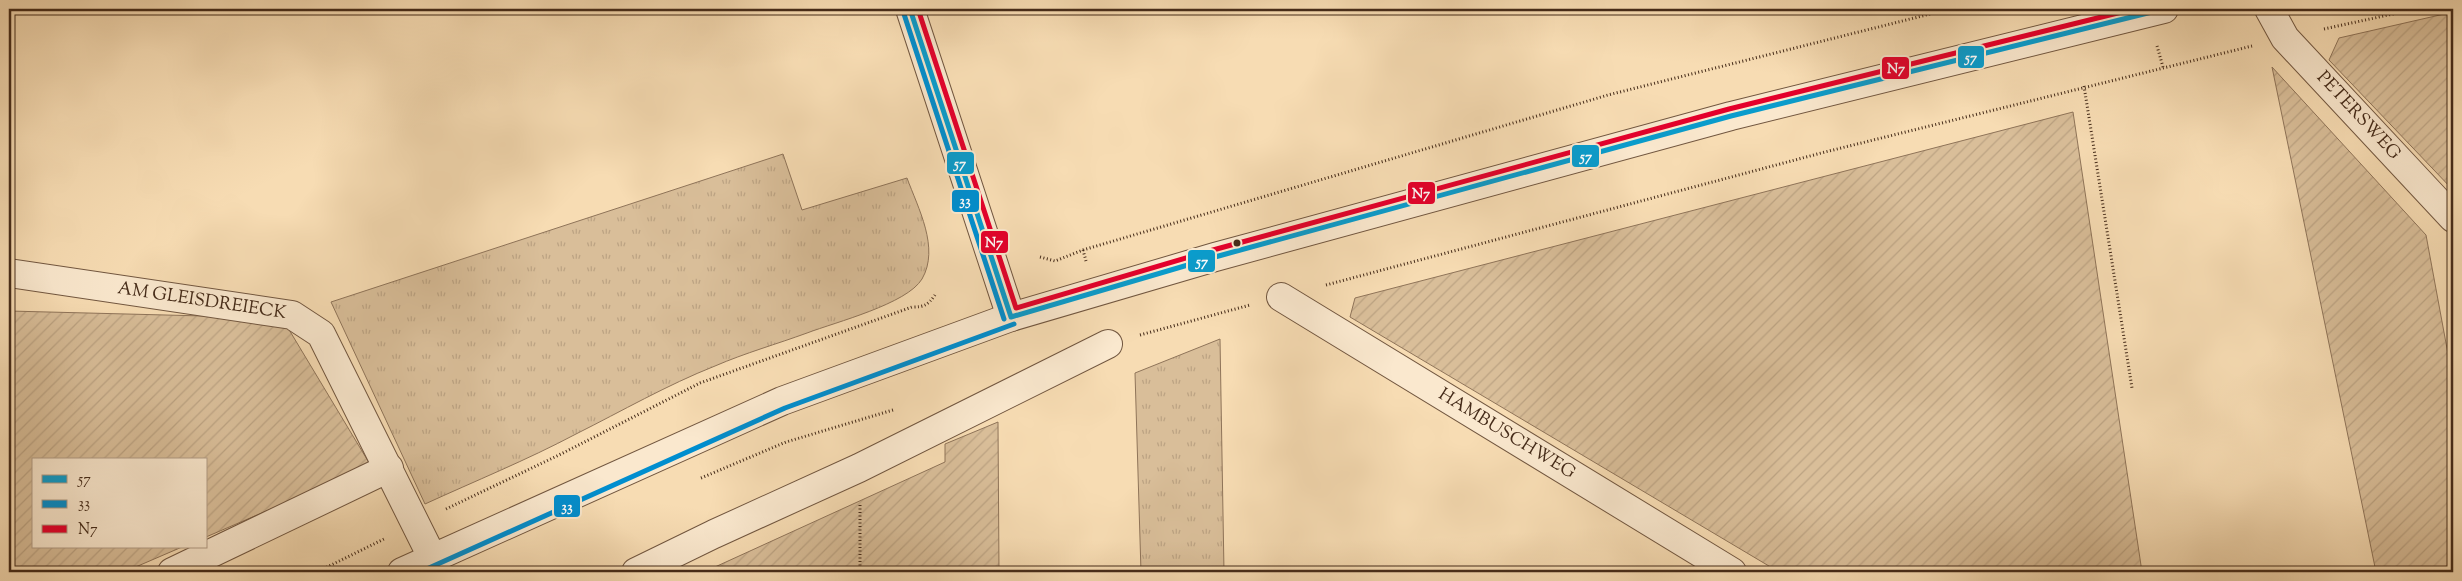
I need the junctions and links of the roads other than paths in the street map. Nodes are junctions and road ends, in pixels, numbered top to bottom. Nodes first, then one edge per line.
1 (910, 9) edge
2 (2164, 9) edge
3 (2269, 9) edge
4 (2453, 218) edge
5 (9, 273) edge
6 (1281, 297) road end
7 (1011, 317) junction
8 (1108, 344) road end
9 (389, 468) junction
10 (432, 557) junction
11 (172, 572) edge
12 (402, 572) edge
13 (636, 572) edge
14 (1732, 572) edge

1 - 7 street
2 - 7 street
3 - 4 street, PETERSWEG
5 - 9 street, AM GLEISDREIECK
6 - 14 street, HAMBUSCHWEG
7 - 10 street
8 - 13 street
9 - 10 street, AM GLEISDREIECK
9 - 11 street
10 - 12 street

